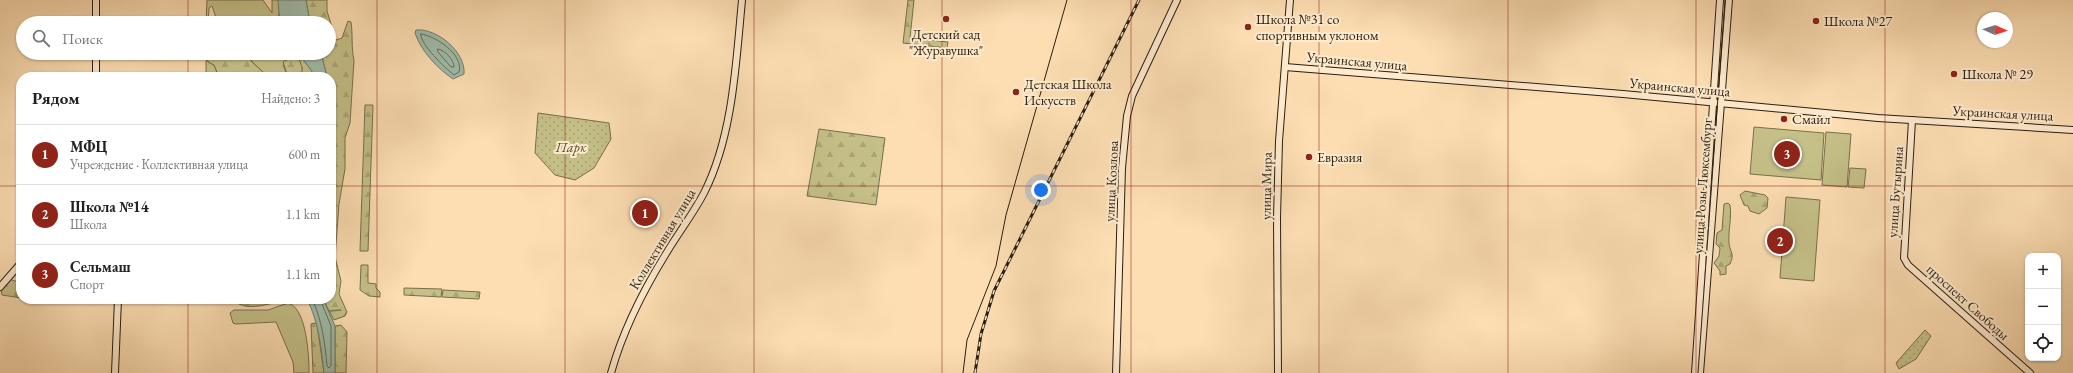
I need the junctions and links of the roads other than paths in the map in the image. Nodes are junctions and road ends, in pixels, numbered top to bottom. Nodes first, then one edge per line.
1 (96, 0) edge
2 (742, 0) edge
3 (1177, 0) edge
4 (1290, 0) edge
5 (1720, 0) edge
6 (1729, 0) edge
7 (96, 16) edge
8 (96, 60) edge
9 (1285, 66) junction
10 (96, 72) edge
11 (1713, 102) junction
12 (1720, 103) junction
13 (1912, 120) junction
14 (2073, 130) edge
15 (1908, 265) joint
16 (16, 269) edge
17 (0, 287) edge
18 (118, 304) edge
19 (115, 373) edge
20 (611, 373) edge
21 (1116, 373) edge
22 (1278, 373) edge
23 (1695, 373) edge
24 (1700, 373) edge
25 (2030, 373) edge

1 - 7 street
2 - 20 street, Коллективная улица
3 - 21 street, улица Козлова
4 - 9 street, улица Мира
5 - 11 street, улица Розы Люксембург
6 - 12 street, улица Розы Люксембург
8 - 10 street
9 - 11 street, Украинская улица
9 - 22 street, улица Мира
11 - 12 street, Украинская улица
11 - 23 street, улица Розы Люксембург
12 - 13 street, Украинская улица
12 - 24 street, улица Розы Люксембург
13 - 14 street, Украинская улица
13 - 15 street, улица Бутырина
15 - 25 street, проспект Свободы
16 - 17 street
18 - 19 street

